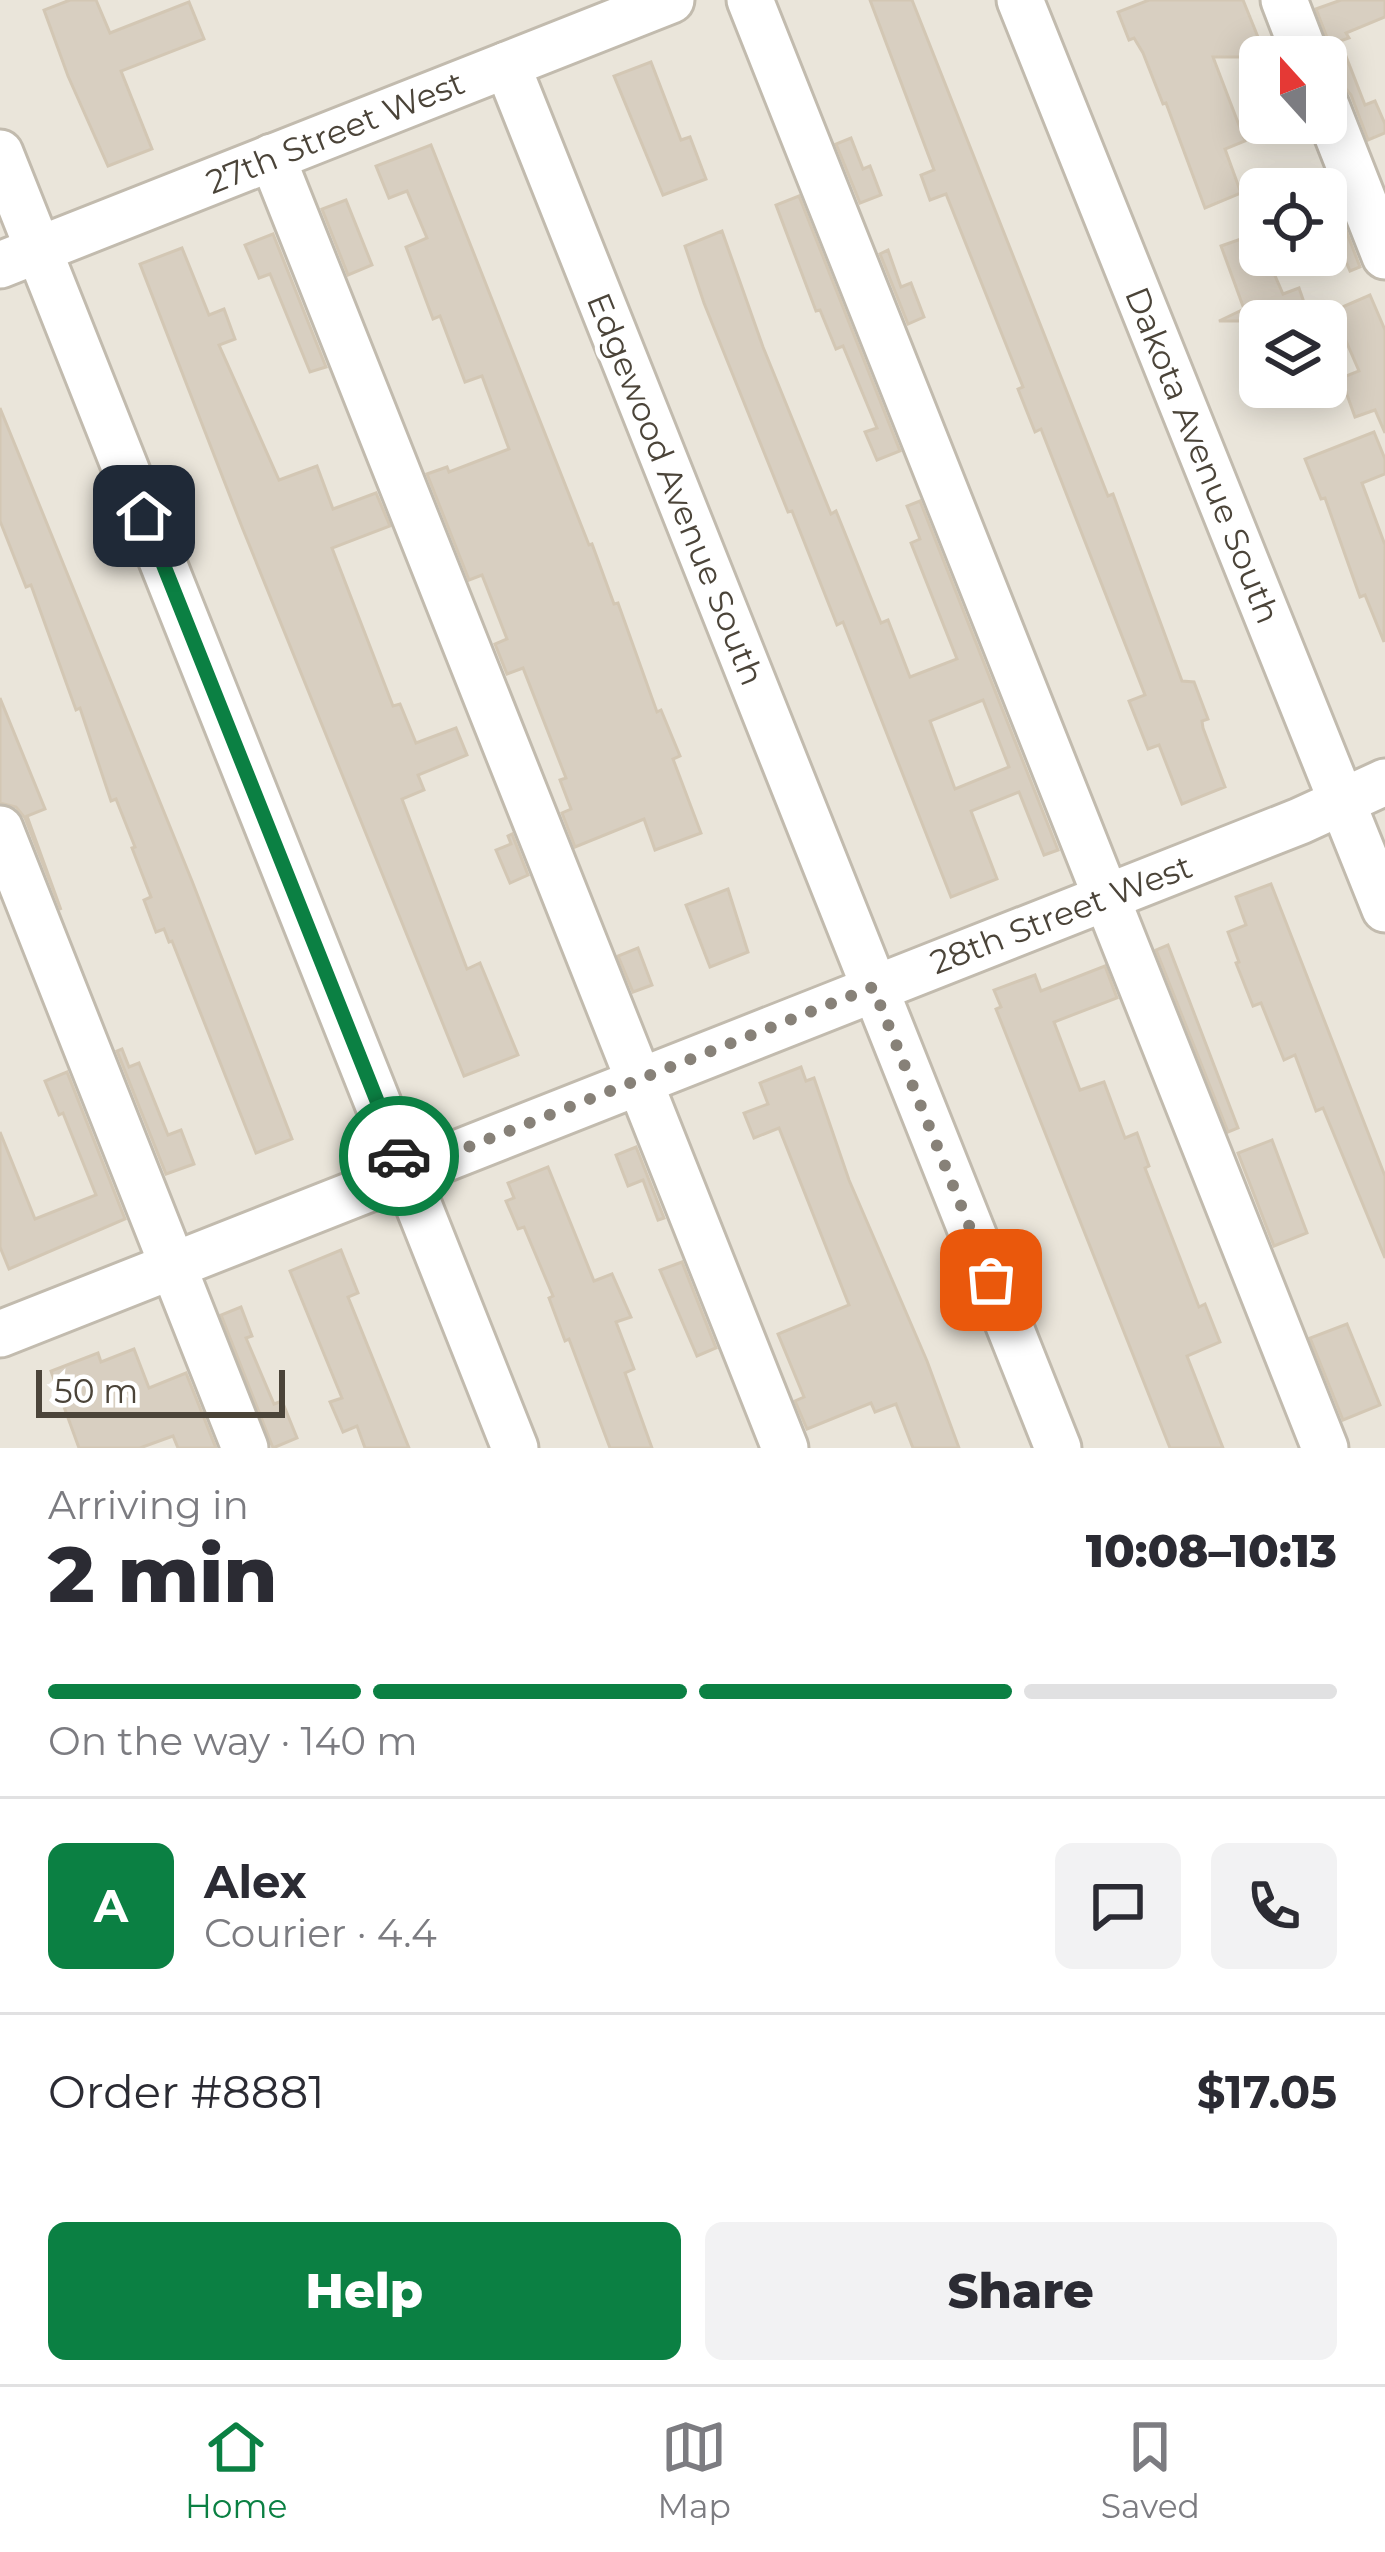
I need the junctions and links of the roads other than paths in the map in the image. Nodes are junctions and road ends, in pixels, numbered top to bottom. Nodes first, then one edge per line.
1 (671, 0) edge
2 (750, 0) edge
3 (1020, 0) edge
4 (1284, 0) edge
5 (1298, 36) edge
6 (507, 65) junction
7 (1341, 144) edge
8 (0, 153) edge
9 (272, 157) junction
10 (1385, 256) edge
11 (19, 257) edge
12 (1385, 782) edge
13 (1342, 802) junction
14 (0, 829) edge
15 (1105, 897) junction
16 (1385, 909) edge
17 (873, 987) junction
18 (640, 1082) junction
19 (405, 1172) junction
20 (172, 1264) junction
21 (0, 1334) edge
22 (245, 1448) edge
23 (515, 1448) edge
24 (785, 1448) edge
25 (1058, 1448) edge
26 (1325, 1448) edge

1 - 6 street, 27th Street West
2 - 15 street
3 - 13 street, Dakota Avenue South
4 - 5 street
6 - 9 street, 27th Street West
6 - 17 street, Edgewood Avenue South
7 - 10 street
8 - 11 street
9 - 11 street, 27th Street West
9 - 18 street
11 - 19 street
12 - 13 street, 28th Street West
13 - 15 street, 28th Street West
13 - 16 street, Dakota Avenue South
14 - 20 street
15 - 17 street, 28th Street West
15 - 26 street
17 - 18 street, 28th Street West
17 - 25 street, Edgewood Avenue South
18 - 19 street, 28th Street West
18 - 24 street
19 - 20 street, 28th Street West
19 - 23 street
20 - 21 street, 28th Street West
20 - 22 street

